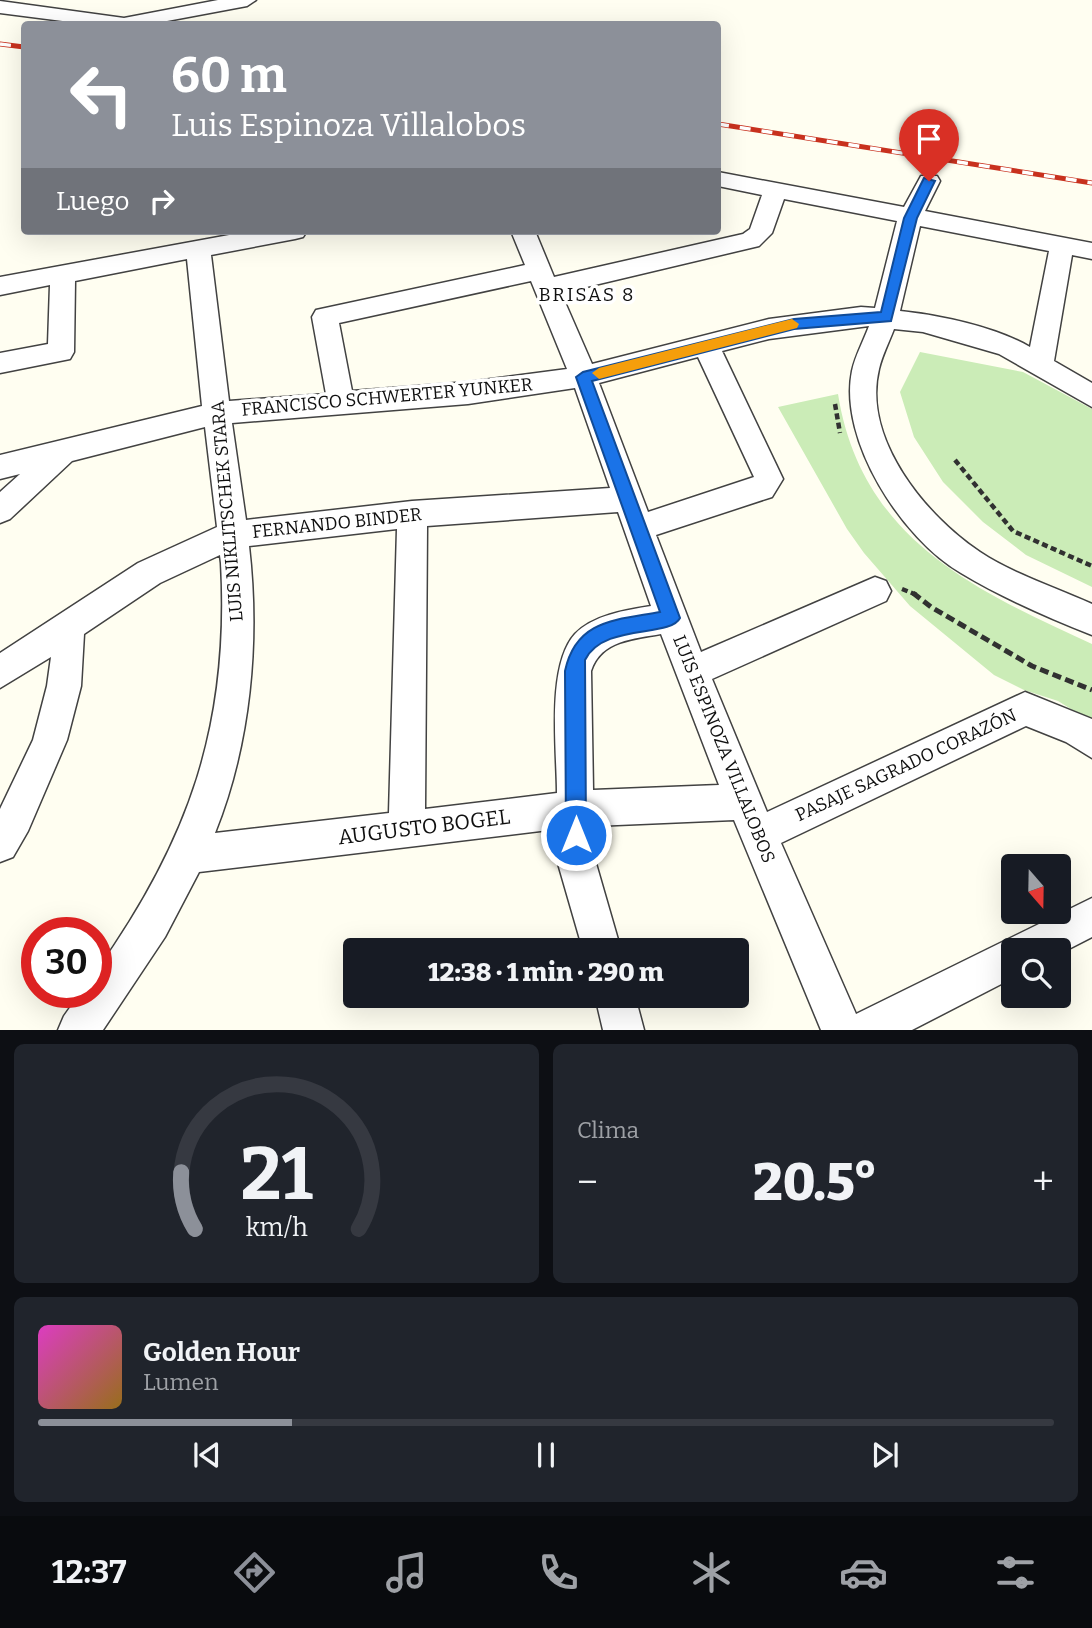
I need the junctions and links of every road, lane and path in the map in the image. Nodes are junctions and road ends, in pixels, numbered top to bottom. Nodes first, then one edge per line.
1 (247, 0) edge
2 (0, 7) edge
3 (102, 21) edge
4 (139, 21) edge
5 (721, 180) edge
6 (929, 181) dead end
7 (775, 191) junction
8 (910, 218) junction
9 (272, 235) edge
10 (525, 235) edge
11 (1062, 245) junction
12 (198, 248) junction
13 (1092, 251) edge
14 (63, 274) junction
15 (542, 279) junction
16 (0, 286) edge
17 (886, 317) junction
18 (706, 345) junction
19 (0, 363) edge
20 (1040, 364) junction
21 (583, 377) junction
22 (1092, 396) edge
23 (341, 403) junction
24 (217, 413) junction
25 (63, 453) junction
26 (954, 460) dead end
27 (0, 467) edge
28 (0, 510) edge
29 (634, 513) junction
30 (412, 514) junction
31 (231, 535) junction
32 (1092, 566) edge
33 (875, 591) joint
34 (671, 618) junction
35 (1092, 620) edge
36 (68, 628) junction
37 (694, 671) junction
38 (0, 672) edge
39 (1092, 690) edge
40 (1092, 741) edge
41 (744, 802) junction
42 (577, 809) junction
43 (408, 829) junction
44 (758, 835) junction
45 (0, 844) edge
46 (188, 855) junction
47 (1092, 917) edge
48 (598, 938) edge
49 (1050, 938) edge
50 (1001, 963) edge
51 (618, 1008) edge
52 (78, 1030) edge
53 (624, 1030) edge
54 (842, 1030) edge
55 (868, 1030) edge

1 - 4 street
2 - 3 street
5 - 7 street
6 - 8 street
7 - 8 street
7 - 15 street
8 - 11 street
8 - 17 street
9 - 12 street
10 - 15 street, LUIS ESPINOZA VILLALOBOS
11 - 13 street
11 - 20 street
12 - 14 street
12 - 24 street, LUIS NIKLITSCHEK STARA
14 - 16 street
14 - 19 street
15 - 21 street, LUIS ESPINOZA VILLALOBOS
15 - 23 street
17 - 18 street, FRANCISCO SCHWERTER YUNKER
17 - 20 street, FRANCISCO SCHWERTER YUNKER
17 - 35 street
18 - 21 street, FRANCISCO SCHWERTER YUNKER
18 - 29 street, FERNANDO BINDER
20 - 22 street, FRANCISCO SCHWERTER YUNKER
21 - 23 street, FRANCISCO SCHWERTER YUNKER
21 - 29 street, LUIS ESPINOZA VILLALOBOS
23 - 24 street, FRANCISCO SCHWERTER YUNKER
24 - 25 street, FRANCISCO SCHWERTER YUNKER
24 - 31 street, LUIS NIKLITSCHEK STARA
25 - 27 street, FRANCISCO SCHWERTER YUNKER
25 - 28 street
26 - 32 path
29 - 30 street, FERNANDO BINDER
29 - 34 street, LUIS ESPINOZA VILLALOBOS
30 - 31 street, FERNANDO BINDER
30 - 43 street
31 - 36 street, FERNANDO BINDER
31 - 46 street, LUIS NIKLITSCHEK STARA
33 - 37 street
33 - 39 path
34 - 37 street, LUIS ESPINOZA VILLALOBOS
34 - 42 street
36 - 38 street, FERNANDO BINDER
36 - 45 street
37 - 41 street, LUIS ESPINOZA VILLALOBOS
40 - 44 street, PASAJE SAGRADO CORAZÓN
41 - 42 street, AUGUSTO BOGEL
41 - 44 street, LUIS ESPINOZA VILLALOBOS
42 - 43 street, AUGUSTO BOGEL
42 - 48 street
43 - 46 street, AUGUSTO BOGEL
44 - 54 street, LUIS ESPINOZA VILLALOBOS
46 - 52 street, LUIS NIKLITSCHEK STARA
47 - 49 street
50 - 55 street
51 - 53 street

